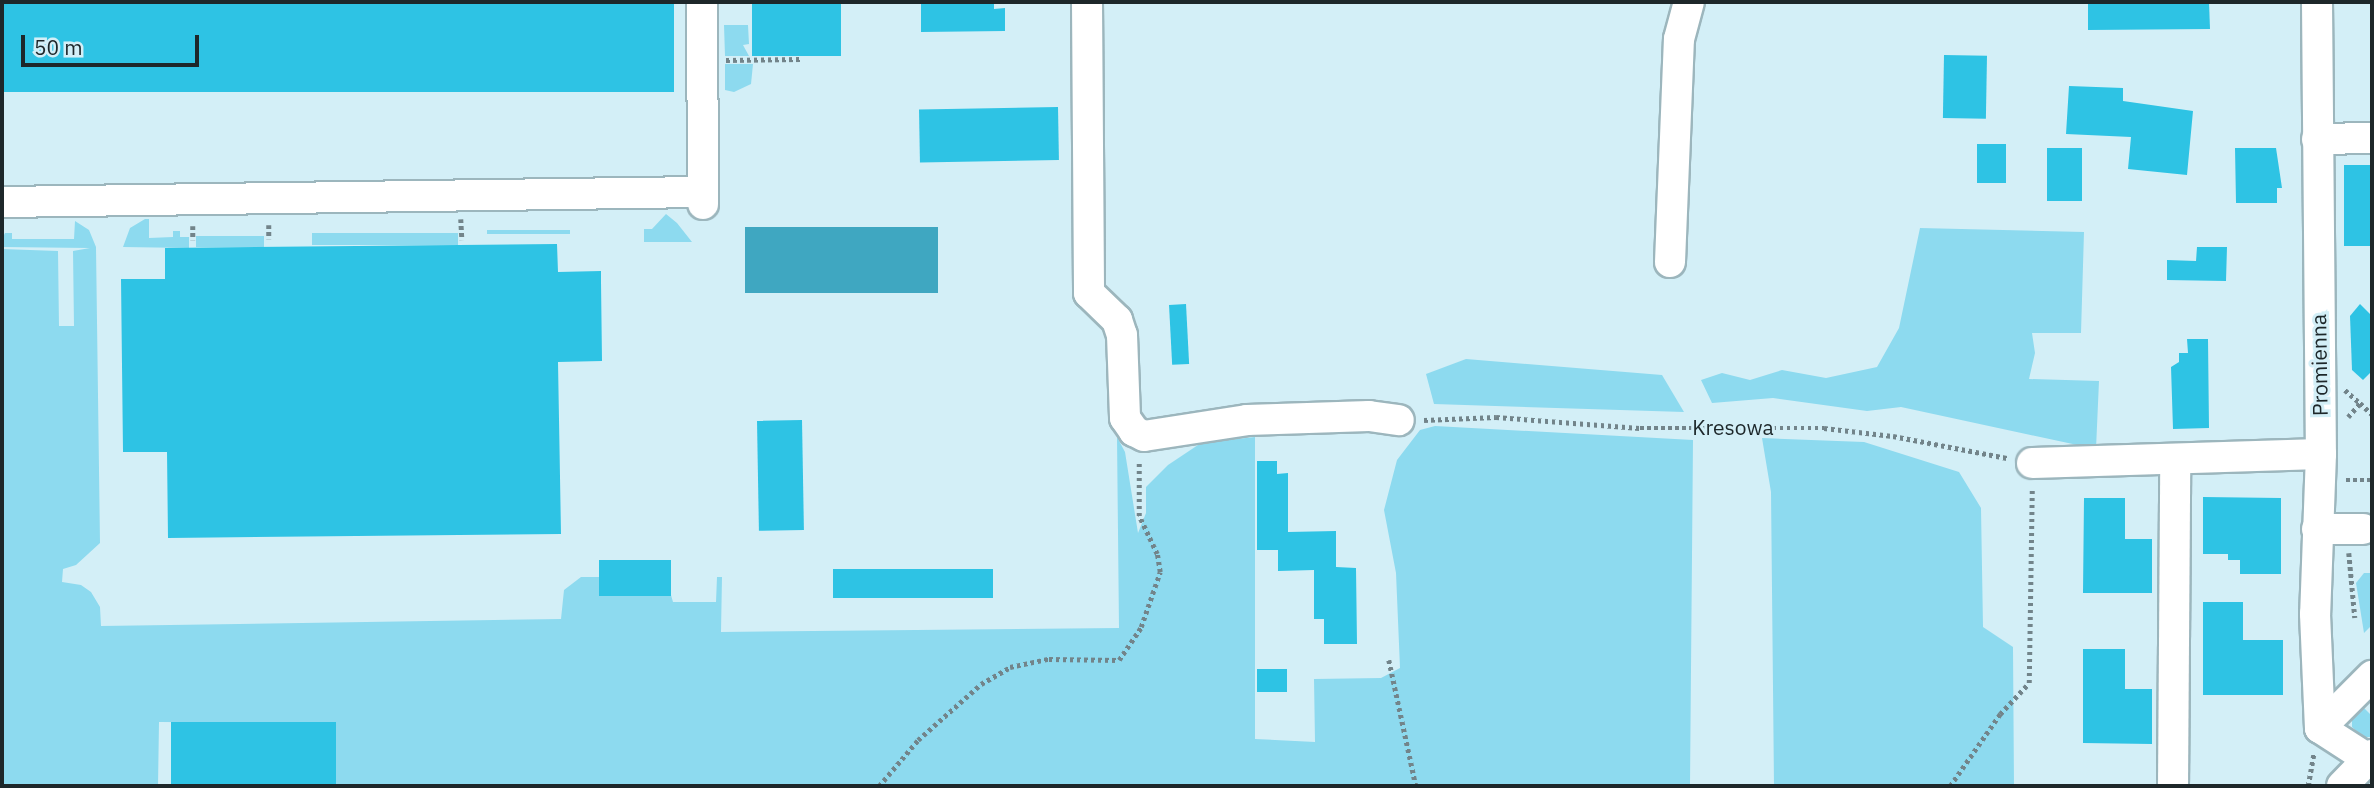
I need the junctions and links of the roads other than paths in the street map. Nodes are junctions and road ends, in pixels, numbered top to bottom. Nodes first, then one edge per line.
1 (702, 2) edge
2 (1087, 2) edge
3 (1689, 2) edge
4 (2317, 2) edge
5 (2372, 138) edge
6 (2317, 139) junction
7 (2, 202) edge
8 (1670, 262) dead end
9 (1399, 420) road end
10 (2321, 454) junction
11 (2175, 459) junction
12 (2032, 463) road end
13 (2317, 529) junction
14 (2362, 529) dead end
15 (2372, 677) edge
16 (2320, 727) junction
17 (2370, 757) edge
18 (2173, 786) edge
19 (2342, 786) edge

1 - 7 street
2 - 9 street
3 - 8 street
4 - 6 street, Promienna
5 - 6 street
6 - 10 street, Promienna
10 - 11 street
10 - 13 street, Promienna
11 - 12 street
11 - 18 street
13 - 14 street
13 - 16 street, Promienna
15 - 16 street
16 - 17 street
17 - 19 street

